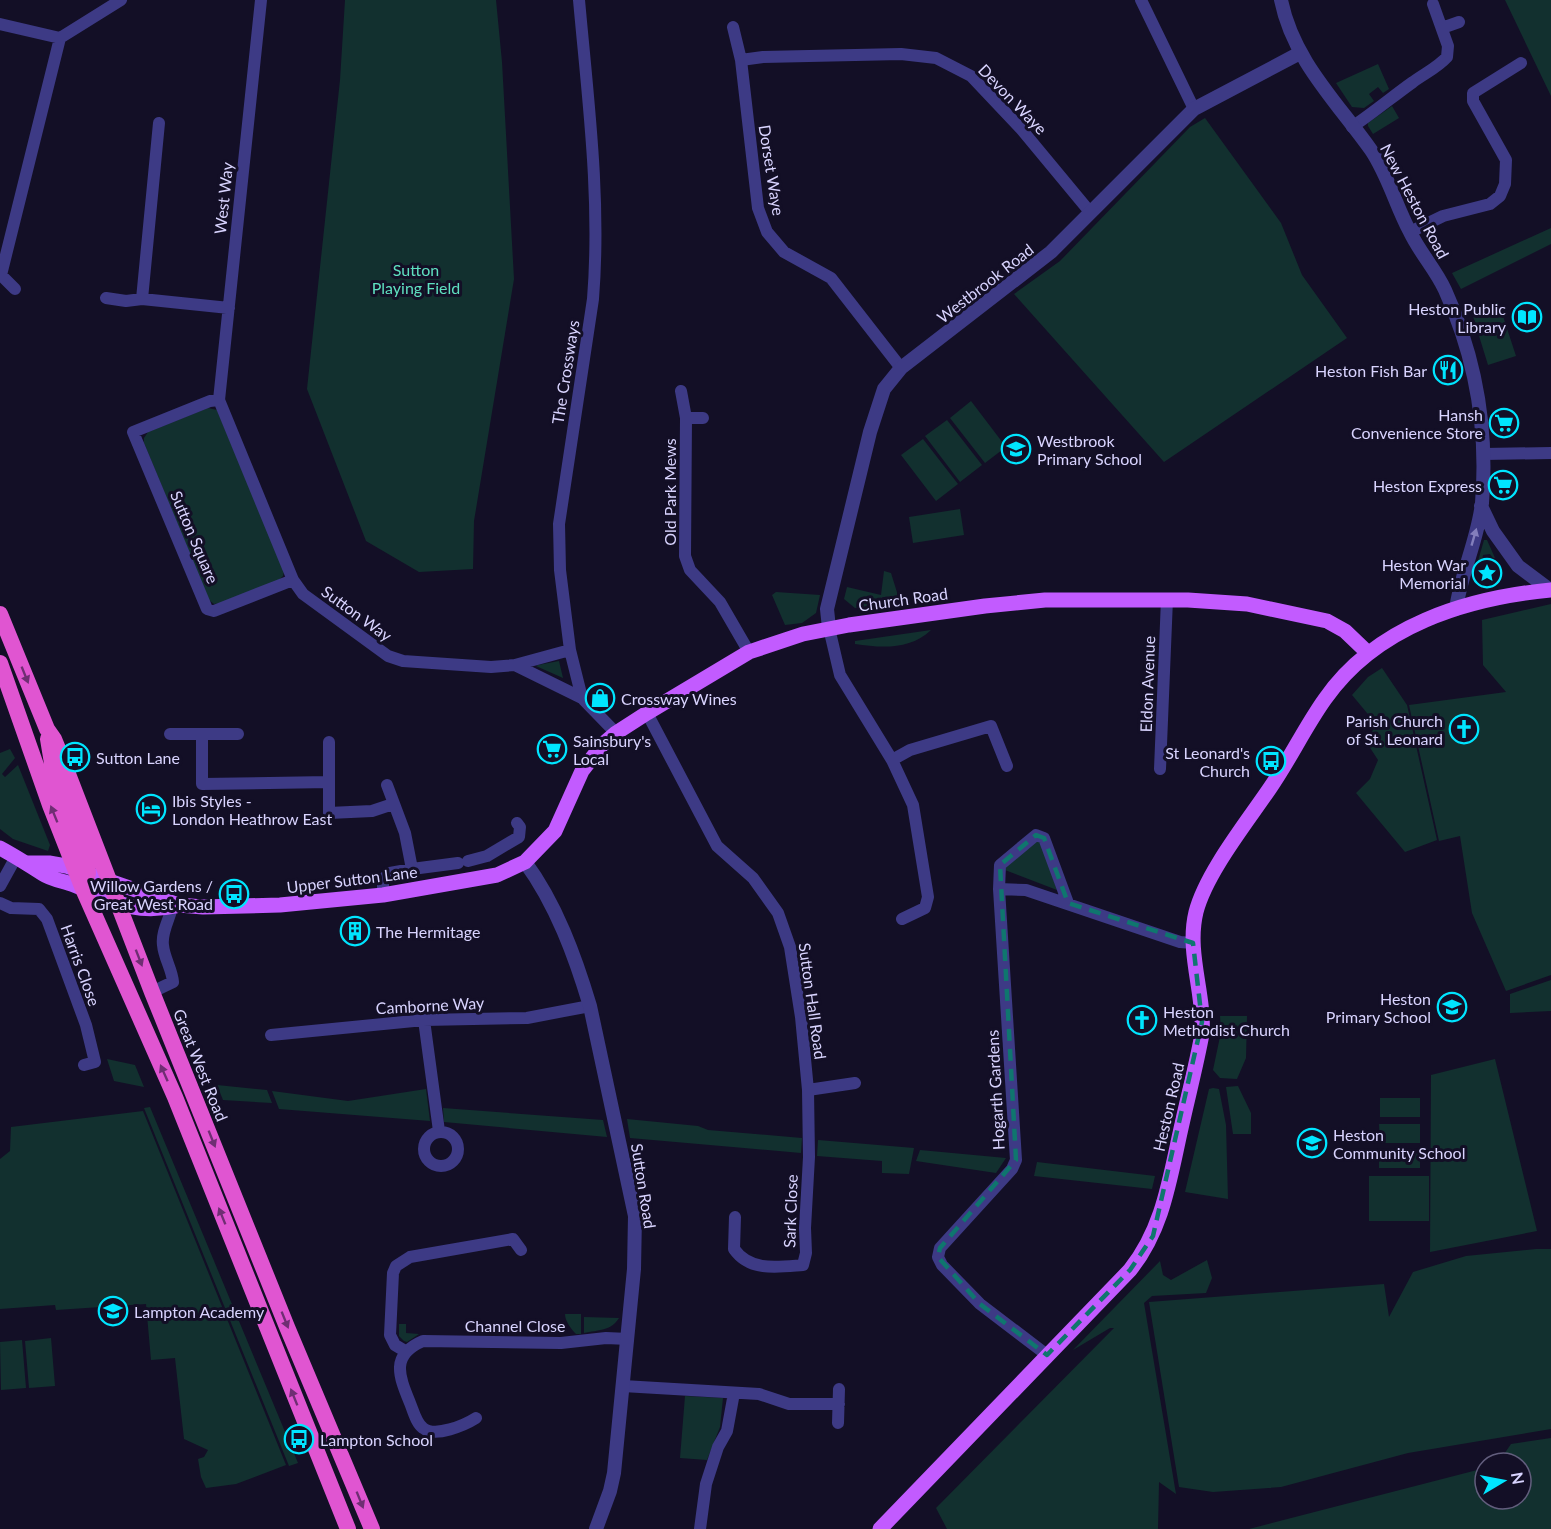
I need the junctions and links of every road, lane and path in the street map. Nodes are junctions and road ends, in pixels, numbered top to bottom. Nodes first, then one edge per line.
1 (121, 0) edge
2 (261, 0) edge
3 (579, 0) edge
4 (1141, 0) edge
5 (1281, 0) edge
6 (1433, 4) dead end
7 (1459, 22) dead end
8 (0, 24) edge
9 (734, 27) dead end
10 (1442, 28) junction
11 (60, 38) junction
12 (1299, 52) junction
13 (741, 60) junction
14 (1521, 63) dead end
15 (1194, 109) junction
16 (159, 123) dead end
17 (1352, 127) junction
18 (1090, 212) junction
19 (1410, 232) junction
20 (0, 275) edge
21 (15, 289) dead end
22 (106, 298) dead end
23 (141, 299) junction
24 (229, 308) junction
25 (901, 368) junction
26 (681, 391) dead end
27 (219, 400) junction
28 (686, 418) junction
29 (703, 418) dead end
30 (1551, 453) edge
31 (1484, 454) junction
32 (1481, 506) junction
33 (1518, 566) junction
34 (293, 580) junction
35 (1550, 590) edge
36 (1524, 594) junction
37 (1167, 599) junction
38 (1456, 609) junction
39 (0, 614) edge
40 (829, 628) junction
41 (570, 650) junction
42 (749, 652) junction
43 (1368, 653) junction
44 (0, 663) edge
45 (515, 666) junction
46 (582, 698) junction
47 (647, 713) junction
48 (47, 729) junction
49 (616, 733) junction
50 (170, 734) dead end
51 (202, 734) junction
52 (238, 734) dead end
53 (328, 742) dead end
54 (892, 760) junction
55 (1007, 766) dead end
56 (1160, 769) dead end
57 (329, 782) junction
58 (387, 785) dead end
59 (393, 804) junction
60 (517, 823) dead end
61 (0, 848) edge
62 (487, 856) junction
63 (22, 860) junction
64 (525, 862) junction
65 (412, 869) junction
66 (497, 875) junction
67 (82, 877) junction
68 (109, 881) junction
69 (0, 886) edge
70 (999, 889) junction
71 (383, 895) junction
72 (0, 903) edge
73 (1068, 903) junction
74 (117, 904) junction
75 (175, 905) junction
76 (902, 919) dead end
77 (1193, 943) junction
78 (152, 992) junction
79 (590, 1006) junction
80 (424, 1020) junction
81 (271, 1035) dead end
82 (84, 1065) dead end
83 (855, 1083) dead end
84 (808, 1090) junction
85 (439, 1131) dead end
86 (809, 1157) joint
87 (735, 1217) dead end
88 (521, 1250) dead end
89 (628, 1339) junction
90 (405, 1351) junction
91 (1047, 1356) junction
92 (623, 1386) junction
93 (839, 1389) dead end
94 (734, 1393) junction
95 (839, 1404) junction
96 (476, 1418) dead end
97 (838, 1423) dead end
98 (348, 1529) edge
99 (372, 1529) edge
100 (596, 1529) edge
101 (700, 1529) edge
102 (880, 1529) edge

1 - 11 street
2 - 24 street, West Way
3 - 41 street, The Crossways
4 - 15 street
5 - 12 street, New Heston Road
6 - 10 street
7 - 10 street
8 - 11 street
9 - 13 street, Dorset Waye
10 - 17 street
11 - 20 street
12 - 15 street, Westbrook Road
12 - 17 street, New Heston Road
13 - 18 street, Devon Waye
13 - 25 street, Dorset Waye
14 - 19 street
15 - 18 street, Westbrook Road
16 - 23 street
17 - 19 street, New Heston Road
18 - 25 street, Westbrook Road
19 - 31 street, New Heston Road
20 - 21 street
22 - 23 street
23 - 24 street
24 - 27 street, West Way
25 - 40 street, Westbrook Road
26 - 28 street, Old Park Mews
27 - 34 street
27 - 34 street, Sutton Square
28 - 29 street, Old Park Mews
28 - 42 street, Old Park Mews
30 - 31 street
31 - 32 street, New Heston Road
32 - 33 street, New Heston Road
38 -> 32 street, New Heston Road
33 - 35 street, New Heston Road
33 - 36 street, New Heston Road
34 - 45 street, Sutton Way
35 - 36 main road, Heston Road
36 - 38 main road, Heston Road
37 - 40 main road, Church Road
37 - 43 main road, Church Road
37 - 56 street, Eldon Avenue
38 - 43 main road, Heston Road
39 -> 48 highway, Great West Road
40 - 42 main road, Church Road
40 - 54 street
41 - 45 street, Sutton Way
41 - 46 street, The Crossways
42 - 47 main road, Church Road
43 - 77 main road, Heston Road
67 -> 44 highway
45 - 46 street, Sutton Way
46 - 49 street
47 - 49 main road, Church Road
47 - 84 street, Sutton Hall Road
48 - 67 highway
48 - 68 highway, Great West Road
49 - 64 main road, Church Road
50 - 51 street
51 - 52 street
51 - 57 street
53 - 57 street
54 - 55 street
54 - 76 street
57 - 59 street
58 - 59 street
59 - 65 street
60 - 62 street
61 - 63 main road
62 - 65 street
62 - 66 street
63 - 67 main road
63 - 67 main road
63 - 69 street
64 - 66 main road, Upper Sutton Lane
64 - 79 street, Sutton Road
65 - 71 street
66 - 71 main road, Upper Sutton Lane
67 - 68 main road
67 - 74 main road
98 -> 67 highway
68 - 74 highway, Great West Road
68 - 75 main road, Upper Sutton Lane
70 - 73 street
70 - 73 street, Hogarth Gardens
70 - 91 street, Hogarth Gardens
71 - 75 main road, Upper Sutton Lane
72 - 82 street, Harris Close
73 - 77 street
74 - 75 main road, Upper Sutton Lane
74 -> 78 highway, Great West Road
75 - 78 street
77 - 91 main road, Heston Road
78 -> 99 highway, Great West Road
79 - 80 street, Camborne Way
79 - 89 street, Sutton Road
80 - 81 street, Camborne Way
80 - 85 street
83 - 84 street
84 - 86 street, Sutton Hall Road
86 - 87 street, Sark Close
88 - 90 street
89 - 90 street, Channel Close
89 - 92 street, Sutton Road
90 - 96 street
91 - 102 main road, Heston Road
92 - 94 street
92 - 100 street, Sutton Road
93 - 95 street
94 - 95 street
94 - 101 street
95 - 97 street

